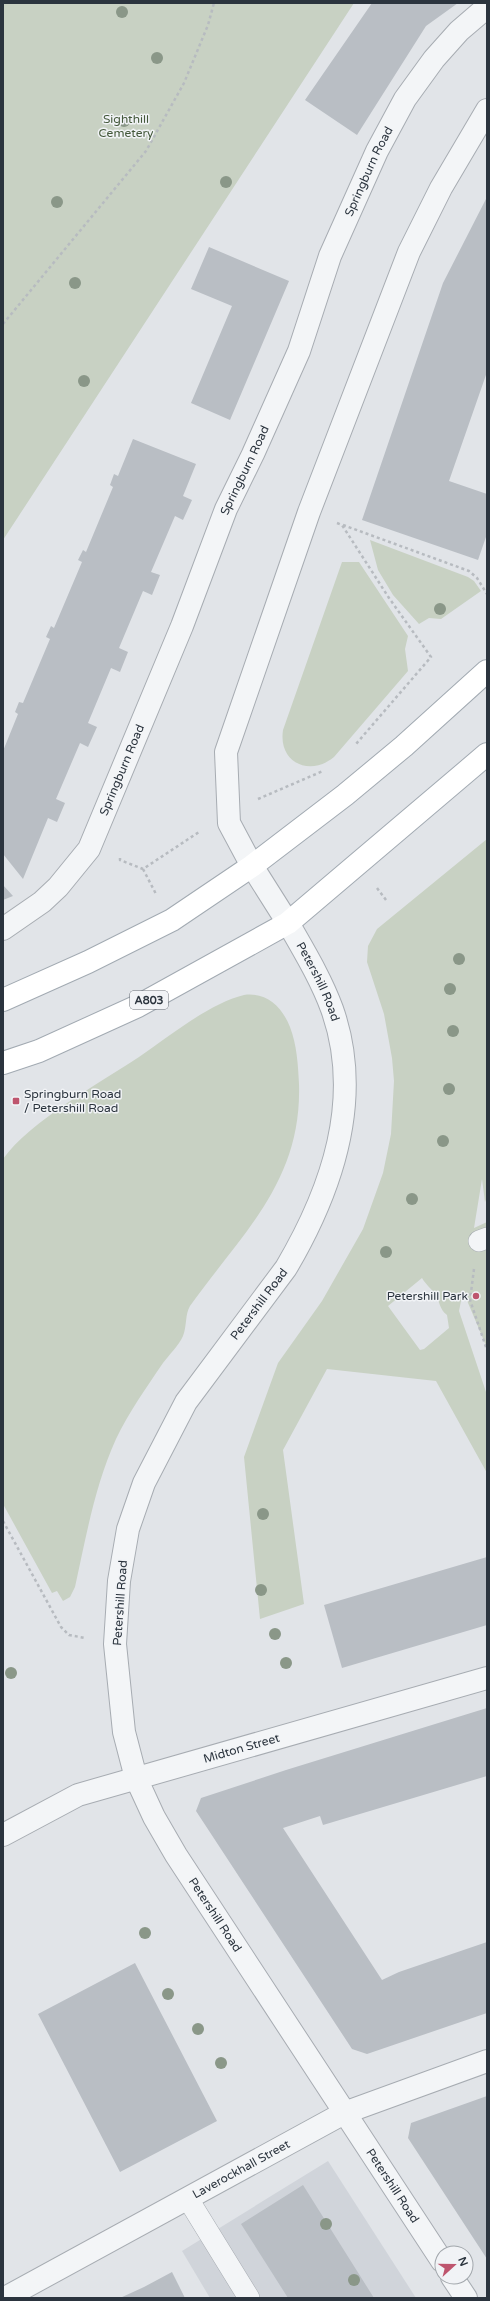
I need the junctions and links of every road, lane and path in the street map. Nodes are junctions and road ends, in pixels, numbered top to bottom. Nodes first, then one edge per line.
1 (214, 3) edge
2 (487, 7) edge
3 (487, 110) edge
4 (3, 324) edge
5 (309, 512) junction
6 (342, 525) junction
7 (487, 594) edge
8 (487, 671) edge
9 (354, 747) dead end
10 (487, 754) edge
11 (358, 862) junction
12 (252, 866) junction
13 (386, 900) dead end
14 (288, 923) junction
15 (3, 929) edge
16 (3, 1000) edge
17 (3, 1063) edge
18 (483, 1239) edge
19 (487, 1350) edge
20 (3, 1520) edge
21 (115, 1644) junction
22 (487, 1678) edge
23 (136, 1778) junction
24 (3, 1835) edge
25 (487, 2061) edge
26 (344, 2113) junction
27 (188, 2199) junction
28 (434, 2249) edge
29 (457, 2285) edge
30 (4, 2298) edge
31 (249, 2298) edge
32 (466, 2298) edge

1 - 4 path
2 - 15 street, Springburn Road
3 - 5 street
5 - 6 path
5 - 12 street
6 - 7 path
6 - 9 path
8 - 12 main road
10 - 11 main road, A803
11 - 13 path
11 - 14 main road, A803
12 - 14 street
12 - 16 main road
14 - 17 main road, A803
14 - 21 street, Petershill Road
18 - 19 path
20 - 21 path
21 - 23 street, Petershill Road
22 - 23 street, Midton Street
23 - 24 street, Midton Street
23 - 26 street, Petershill Road
25 - 26 street, Laverockhall Street
26 - 27 street, Laverockhall Street
26 - 28 street, Petershill Road
27 - 30 street, Laverockhall Street
27 - 31 lane
29 - 32 street

